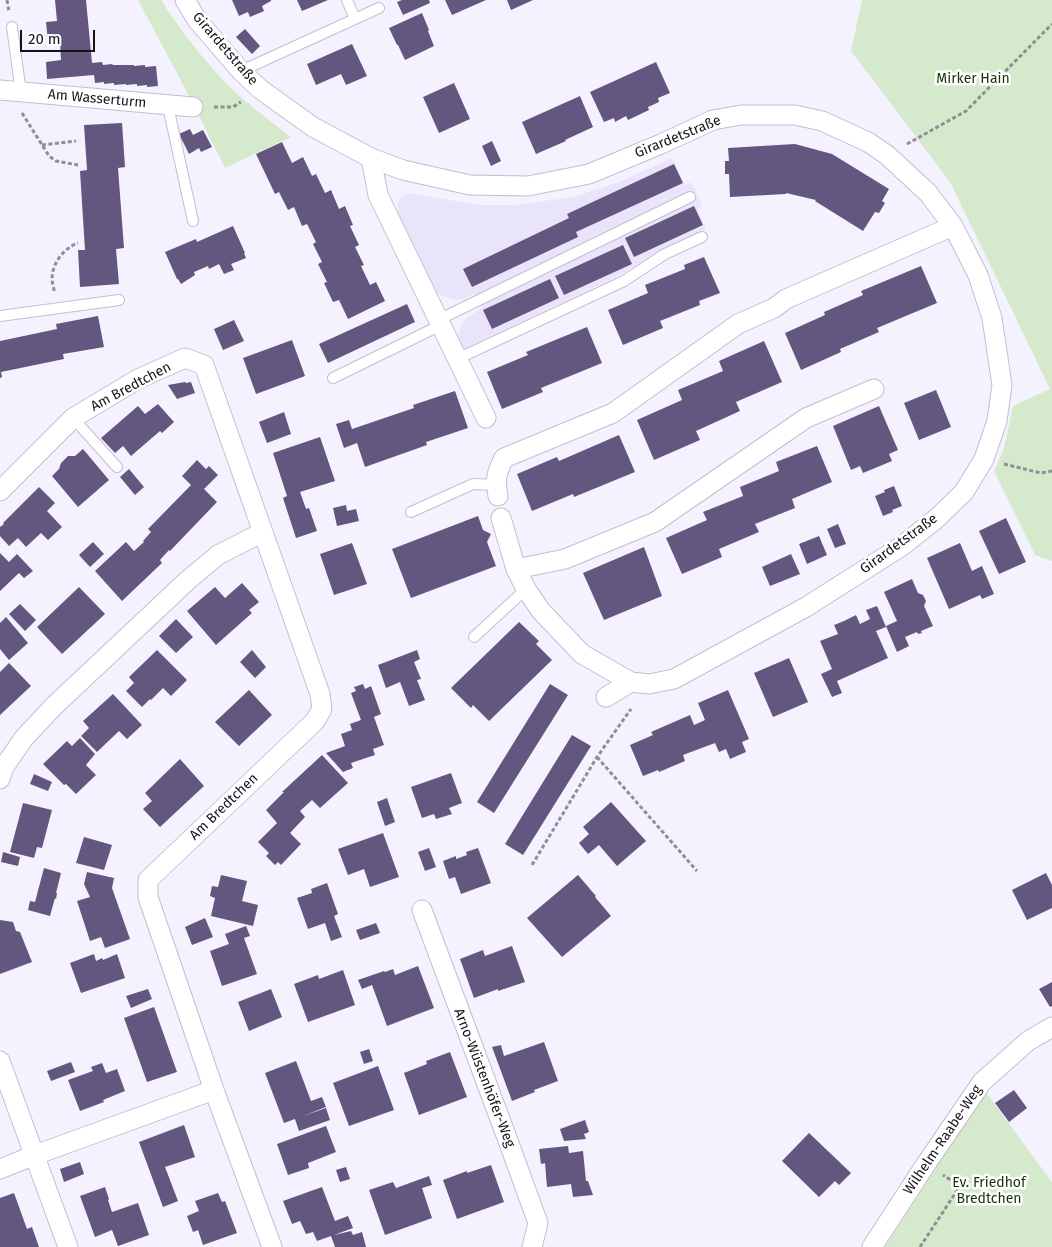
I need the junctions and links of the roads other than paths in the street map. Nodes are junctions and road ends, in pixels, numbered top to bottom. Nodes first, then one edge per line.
1 (184, 0) edge
2 (347, 0) edge
3 (379, 8) dead end
4 (355, 19) junction
5 (12, 28) dead end
6 (241, 71) junction
7 (0, 90) edge
8 (21, 93) junction
9 (168, 106) junction
10 (193, 108) dead end
11 (371, 158) junction
12 (690, 197) dead end
13 (193, 221) dead end
14 (953, 226) junction
15 (702, 238) dead end
16 (119, 300) dead end
17 (0, 316) edge
18 (440, 323) junction
19 (457, 359) junction
20 (333, 378) dead end
21 (874, 389) dead end
22 (73, 418) junction
23 (486, 418) dead end
24 (117, 467) dead end
25 (0, 491) edge
26 (497, 491) joint
27 (411, 512) dead end
28 (501, 518) dead end
29 (263, 532) junction
30 (516, 569) junction
31 (526, 589) junction
32 (474, 637) dead end
33 (640, 683) junction
34 (606, 697) dead end
35 (0, 778) edge
36 (422, 910) dead end
37 (1052, 1027) edge
38 (0, 1061) edge
39 (214, 1090) junction
40 (34, 1156) junction
41 (0, 1169) edge
42 (68, 1247) edge
43 (272, 1247) edge
44 (532, 1247) edge
45 (872, 1247) edge

1 - 6 street, Girardetstraße
2 - 4 lane
3 - 4 lane
4 - 6 lane
5 - 8 lane
6 - 11 street, Girardetstraße
7 - 8 street, Am Wasserturm
8 - 9 street, Am Wasserturm
9 - 10 street, Am Wasserturm
9 - 13 lane
11 - 14 street, Girardetstraße
11 - 18 street
12 - 18 lane
14 - 26 street
14 - 33 street, Girardetstraße
15 - 19 lane
16 - 17 lane
18 - 19 street
18 - 20 lane
19 - 23 street
21 - 30 street
22 - 24 lane
22 - 25 street, Am Bredtchen
22 - 29 street, Am Bredtchen
26 - 27 lane
28 - 30 street
29 - 35 street
29 - 39 street, Am Bredtchen
30 - 31 street
31 - 32 lane
31 - 33 street
33 - 34 street, Girardetstraße
36 - 44 street, Arno-Wüstenhöfer-Weg
37 - 45 street, Wilhelm-Raabe-Weg
38 - 40 street
39 - 40 street
39 - 43 street, Am Bredtchen
40 - 41 street
40 - 42 street

